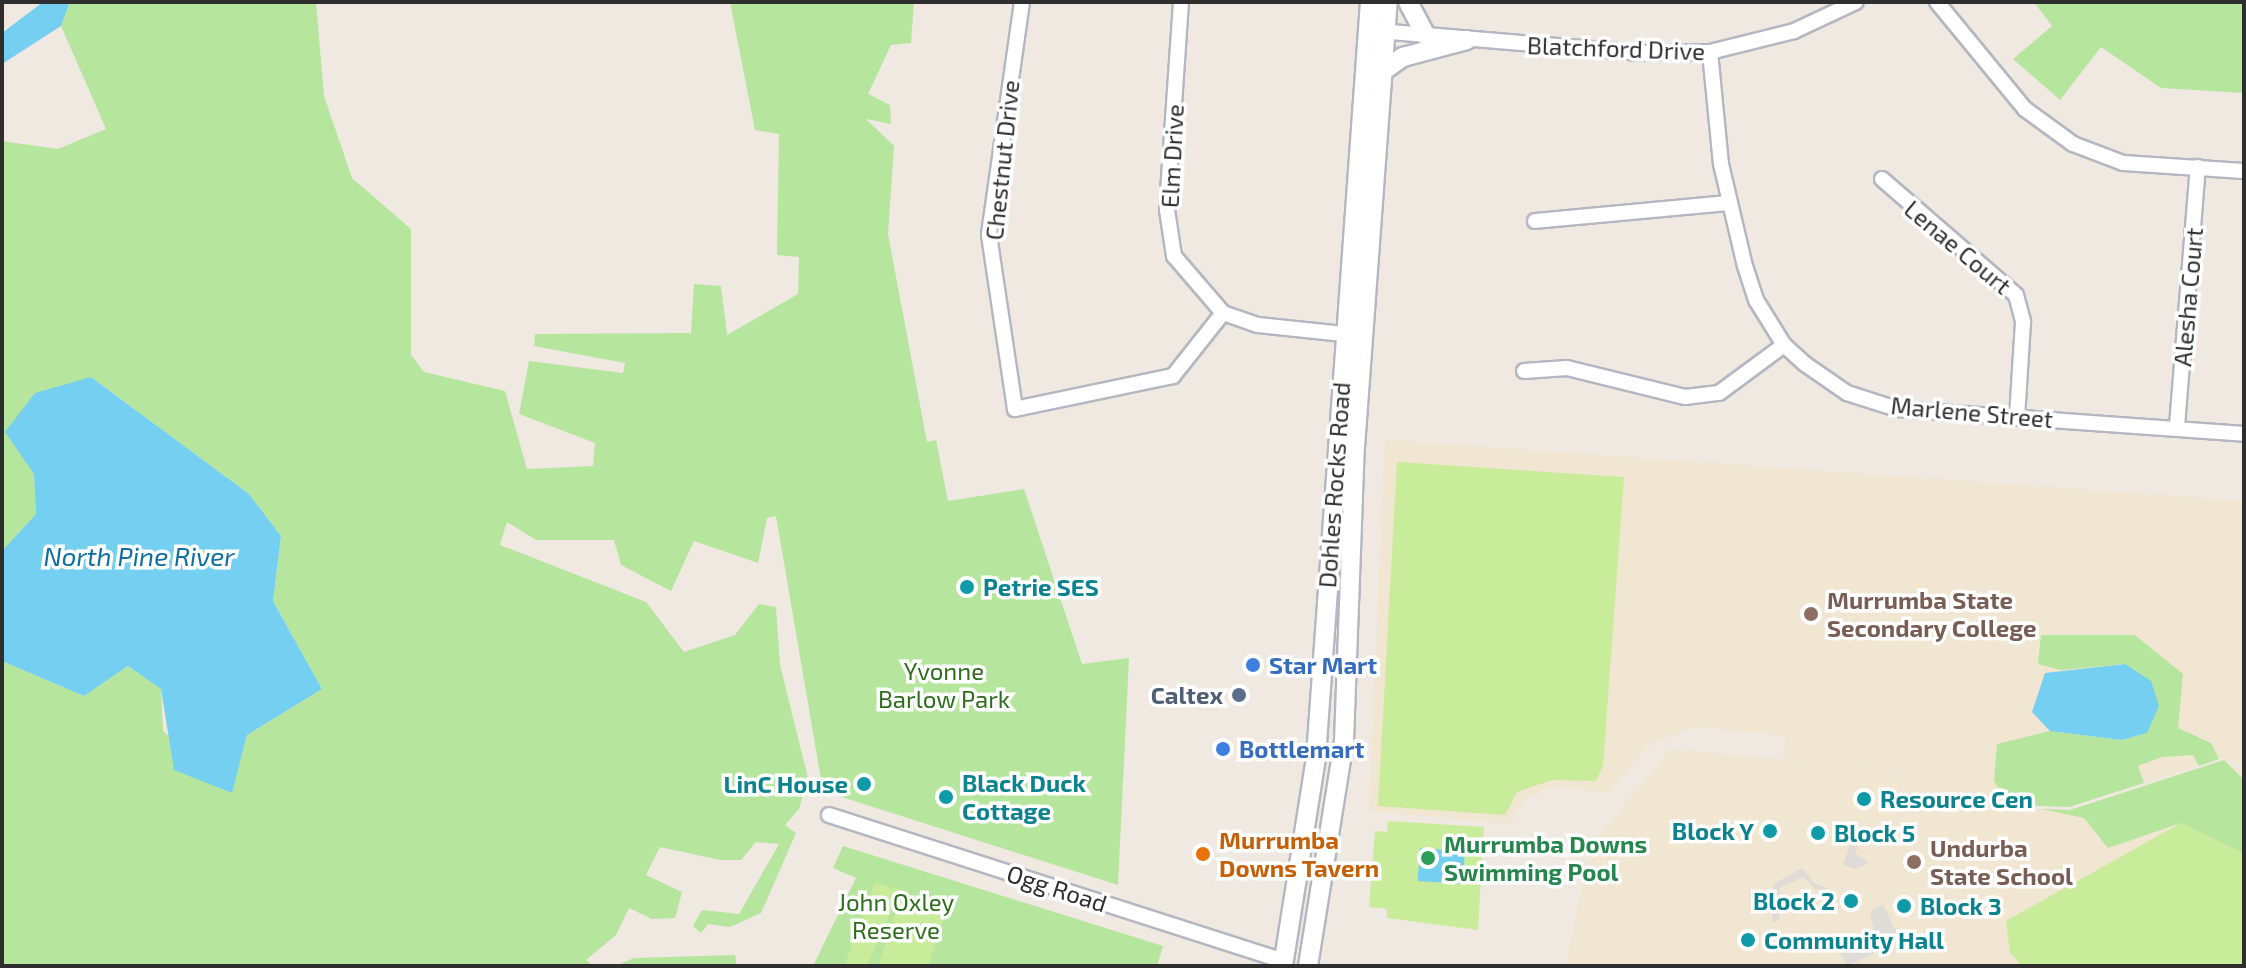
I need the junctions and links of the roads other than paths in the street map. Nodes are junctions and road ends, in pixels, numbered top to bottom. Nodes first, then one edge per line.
1 (1022, 2) edge
2 (1181, 2) edge
3 (1370, 2) edge
4 (1388, 2) edge
5 (1408, 2) edge
6 (1856, 2) edge
7 (1937, 2) edge
8 (1377, 31) junction
9 (1426, 36) junction
10 (1467, 40) junction
11 (1710, 52) junction
12 (1382, 72) junction
13 (2198, 167) junction
14 (2244, 171) edge
15 (1882, 179) dead end
16 (1729, 203) junction
17 (1535, 221) dead end
18 (1223, 313) junction
19 (1344, 334) junction
20 (1784, 345) junction
21 (1524, 371) dead end
22 (2017, 417) junction
23 (2177, 426) junction
24 (2244, 434) edge
25 (829, 815) dead end
26 (1284, 964) edge
27 (1308, 966) edge

1 - 18 street, Chestnut Drive
2 - 18 street, Elm Drive
3 - 8 main road, Dohles Rocks Road
4 - 8 main road, Dohles Rocks Road
5 - 9 main road
6 - 11 street, Blatchford Drive
7 - 13 street
8 - 9 street, Blatchford Drive
8 - 12 main road, Dohles Rocks Road
8 - 19 main road, Dohles Rocks Road
9 - 10 street, Blatchford Drive
10 - 11 street, Blatchford Drive
10 - 12 main road
11 - 16 street, Marlene Street
12 - 27 main road, Dohles Rocks Road
13 - 14 street
13 - 23 street, Alesha Court
15 - 22 street, Lenae Court
16 - 17 street
16 - 20 street, Marlene Street
18 - 19 street
19 - 26 main road, Dohles Rocks Road
20 - 21 street
20 - 22 street, Marlene Street
22 - 23 street, Marlene Street
23 - 24 street, Marlene Street
25 - 26 street, Ogg Road

